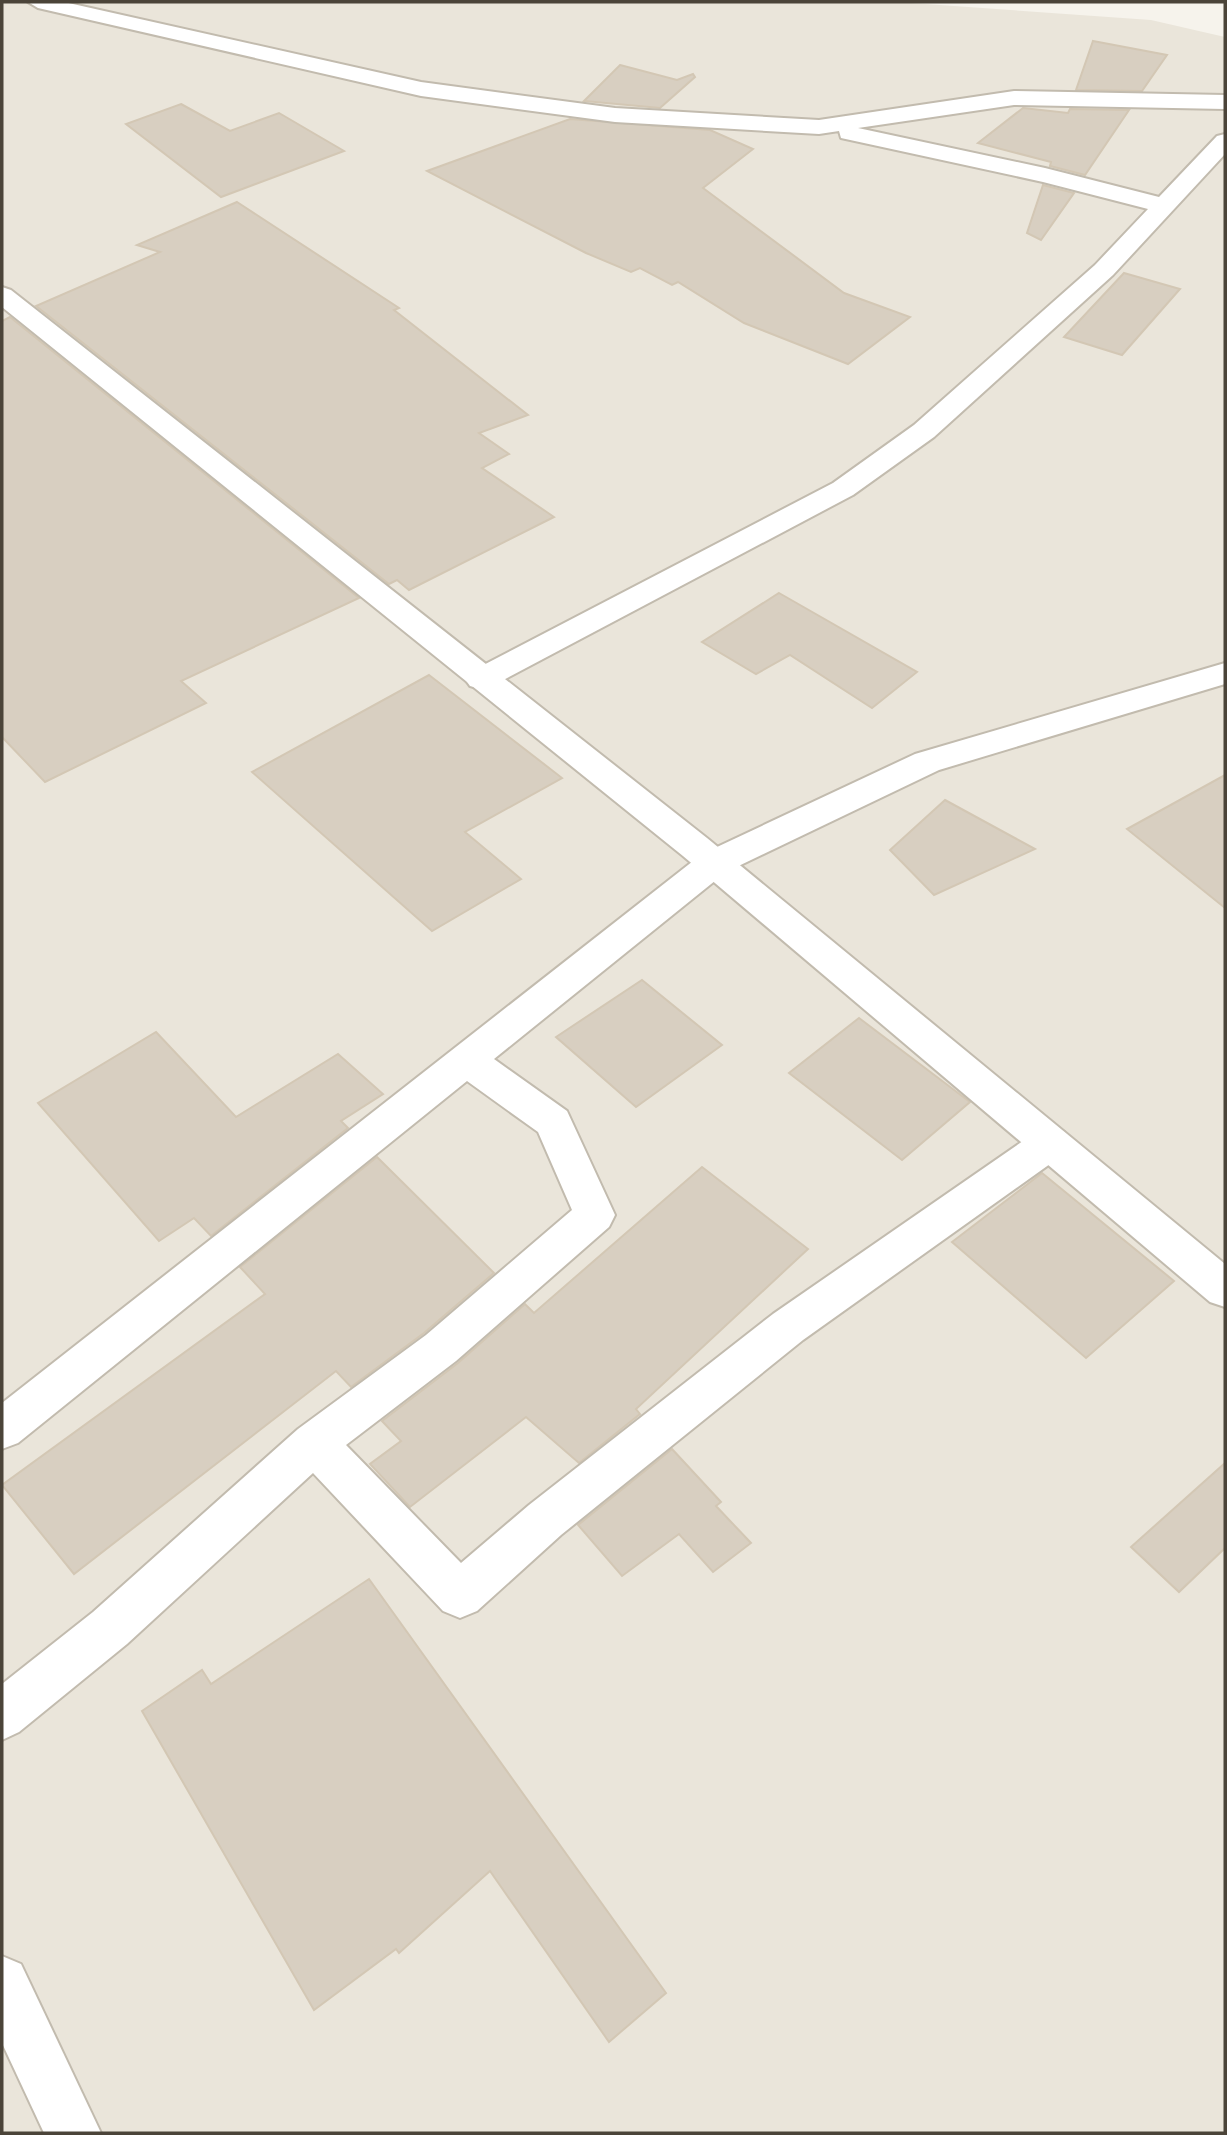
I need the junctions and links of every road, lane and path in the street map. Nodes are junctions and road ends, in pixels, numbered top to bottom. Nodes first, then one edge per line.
1 (37, 2) edge
2 (1225, 102) edge
3 (819, 127) junction
4 (1225, 141) edge
5 (1164, 206) junction
6 (2, 295) edge
7 (1225, 673) edge
8 (481, 679) junction
9 (714, 863) junction
10 (466, 1060) junction
11 (1050, 1143) junction
12 (1225, 1289) edge
13 (2, 1429) edge
14 (314, 1443) junction
15 (2, 1715) edge
16 (2, 1983) edge
17 (73, 2133) edge

1 - 3 street
2 - 3 street
3 - 5 street
4 - 5 street
5 - 8 street
6 - 8 street
7 - 9 street
8 - 9 street
9 - 10 street
9 - 11 street
10 - 13 street
10 - 14 street
11 - 12 street
11 - 14 street
14 - 15 street
16 - 17 street

